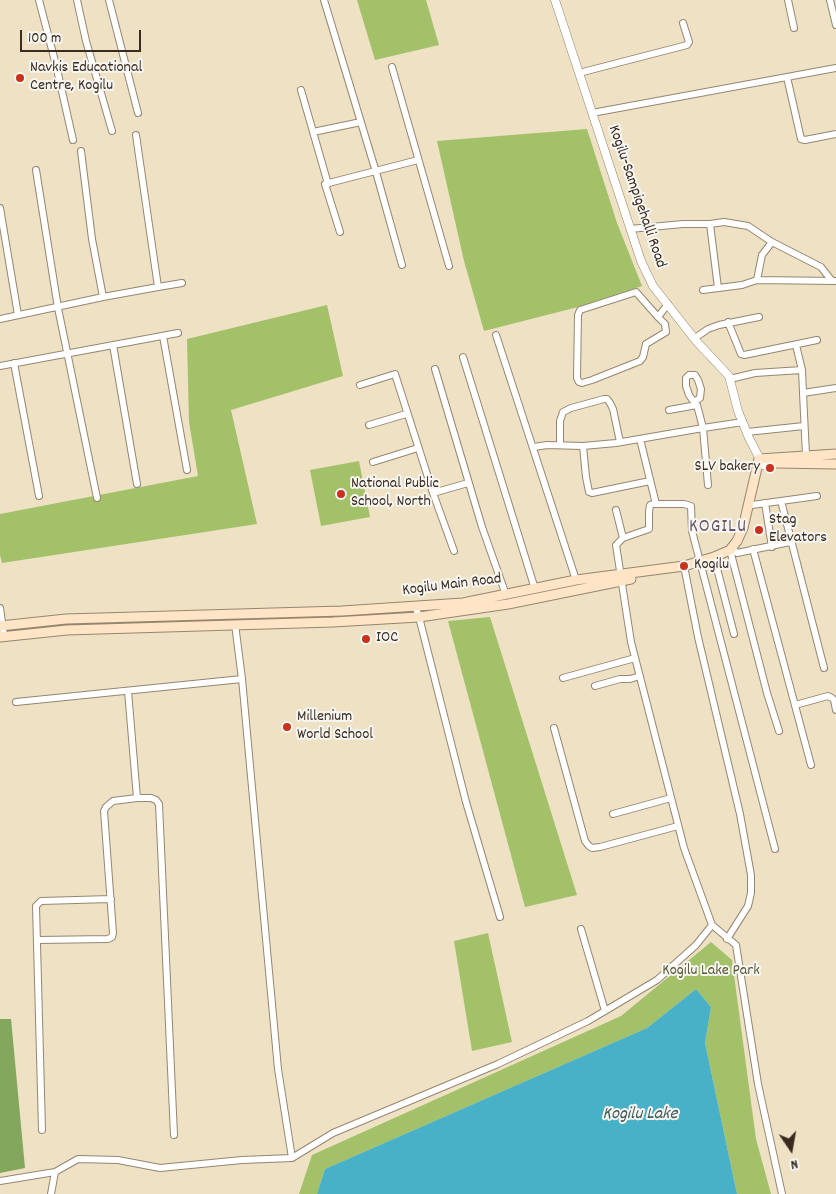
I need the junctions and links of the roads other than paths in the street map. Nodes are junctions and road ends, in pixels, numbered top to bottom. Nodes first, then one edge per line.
1 (38, 0) edge
2 (77, 0) edge
3 (109, 0) edge
4 (324, 0) edge
5 (555, 0) edge
6 (788, 0) edge
7 (830, 0) edge
8 (684, 23) dead end
9 (836, 25) edge
10 (794, 28) dead end
11 (392, 67) dead end
12 (836, 68) edge
13 (579, 73) junction
14 (787, 77) junction
15 (301, 90) dead end
16 (138, 113) dead end
17 (592, 113) junction
18 (361, 122) junction
19 (112, 131) dead end
20 (313, 132) junction
21 (836, 134) edge
22 (136, 135) dead end
23 (73, 140) dead end
24 (81, 152) dead end
25 (418, 160) junction
26 (36, 170) dead end
27 (376, 172) junction
28 (328, 184) junction
29 (0, 208) edge
30 (710, 224) junction
31 (630, 228) junction
32 (340, 232) dead end
33 (772, 242) junction
34 (402, 266) dead end
35 (449, 266) dead end
36 (758, 280) junction
37 (834, 281) edge
38 (182, 283) dead end
39 (158, 287) junction
40 (718, 288) junction
41 (703, 290) dead end
42 (103, 297) junction
43 (668, 304) junction
44 (58, 308) junction
45 (18, 315) junction
46 (759, 317) dead end
47 (658, 318) junction
48 (0, 319) edge
49 (728, 322) junction
50 (178, 333) dead end
51 (496, 335) dead end
52 (163, 336) junction
53 (695, 338) junction
54 (817, 340) dead end
55 (114, 344) junction
56 (796, 345) junction
57 (67, 353) junction
58 (463, 357) dead end
59 (14, 363) junction
60 (0, 366) edge
61 (434, 369) dead end
62 (802, 370) junction
63 (730, 379) junction
64 (360, 385) dead end
65 (836, 388) edge
66 (802, 393) junction
67 (669, 410) dead end
68 (406, 414) junction
69 (743, 422) junction
70 (369, 425) dead end
71 (804, 426) junction
72 (703, 428) junction
73 (747, 432) junction
74 (640, 439) junction
75 (620, 442) junction
76 (560, 445) junction
77 (583, 446) junction
78 (418, 448) junction
79 (534, 448) junction
80 (835, 454) edge
81 (806, 455) junction
82 (373, 462) dead end
83 (761, 462) junction
84 (835, 464) edge
85 (187, 470) dead end
86 (650, 481) junction
87 (468, 483) junction
88 (137, 484) dead end
89 (708, 485) dead end
90 (433, 493) junction
91 (39, 496) dead end
92 (818, 496) dead end
93 (96, 498) dead end
94 (781, 501) junction
95 (766, 503) junction
96 (656, 504) junction
97 (752, 505) junction
98 (616, 510) dead end
99 (623, 538) junction
100 (790, 542) junction
101 (772, 547) junction
102 (753, 549) junction
103 (732, 550) junction
104 (454, 551) dead end
105 (715, 559) junction
106 (700, 564) junction
107 (685, 568) junction
108 (621, 577) junction
109 (576, 580) junction
110 (535, 589) junction
111 (506, 595) junction
112 (415, 605) junction
113 (0, 608) edge
114 (419, 617) junction
115 (235, 624) junction
116 (1, 626) edge
117 (734, 634) dead end
118 (2, 637) edge
119 (635, 658) junction
120 (824, 668) dead end
121 (640, 676) junction
122 (563, 678) dead end
123 (242, 679) junction
124 (595, 686) dead end
125 (128, 691) junction
126 (16, 702) dead end
127 (795, 705) junction
128 (836, 710) edge
129 (554, 728) dead end
130 (779, 731) dead end
131 (811, 765) dead end
132 (136, 798) junction
133 (671, 798) junction
134 (614, 814) dead end
135 (678, 826) junction
136 (774, 849) dead end
137 (111, 899) junction
138 (500, 917) dead end
139 (712, 925) junction
140 (581, 929) dead end
141 (727, 938) junction
142 (38, 940) junction
143 (605, 1011) junction
144 (42, 1130) dead end
145 (174, 1135) dead end
146 (292, 1158) junction
147 (55, 1172) junction
148 (0, 1181) edge
149 (51, 1194) edge
150 (782, 1194) edge

1 - 23 street
2 - 19 street
3 - 16 street
4 - 18 street
5 - 13 street, Kogilu-Sampigehalli Road
6 - 10 street
7 - 9 street
8 - 13 street
11 - 25 street
12 - 14 street
13 - 17 street, Kogilu-Sampigehalli Road
14 - 17 street
14 - 21 street
15 - 20 street
17 - 31 street, Kogilu-Sampigehalli Road
18 - 20 street
18 - 27 street
20 - 28 street
22 - 39 street
24 - 42 street
25 - 27 street
25 - 35 street
26 - 44 street
27 - 28 street
27 - 34 street
28 - 32 street
29 - 45 street
30 - 31 street
30 - 33 street
30 - 40 street
31 - 43 street, Kogilu-Sampigehalli Road
33 - 36 street
33 - 37 street
36 - 37 street
36 - 40 street
38 - 39 street
39 - 42 street
40 - 41 street
42 - 44 street
43 - 47 street
43 - 53 street, Kogilu-Sampigehalli Road
44 - 45 street
44 - 57 street
45 - 48 street
46 - 49 street
47 - 47 street
49 - 53 street
49 - 56 street
50 - 52 street
51 - 79 street
52 - 55 street
52 - 85 street
53 - 63 street, Kogilu-Sampigehalli Road
54 - 56 street
55 - 57 street
55 - 88 street
56 - 62 street
57 - 59 street
57 - 93 street
58 - 110 street
59 - 60 street
59 - 91 street
61 - 87 street
62 - 63 street
62 - 66 street
63 - 69 street, Kogilu-Sampigehalli Road
64 - 68 street
65 - 66 street
66 - 71 street
67 - 72 street
68 - 70 street
68 - 78 street
69 - 72 street
69 - 73 street, Kogilu-Sampigehalli Road
71 - 73 street
71 - 81 street
72 - 74 street
72 - 89 street
73 - 83 street, Kogilu-Sampigehalli Road
74 - 75 street
74 - 86 street
75 - 76 street
75 - 77 street
76 - 77 street
76 - 79 street
77 - 86 street
78 - 82 street
78 - 90 street
79 - 109 street
80 - 81 main road
80 - 84 main road
81 - 83 main road
83 - 84 main road
83 - 97 main road
83 - 103 main road
86 - 96 street
87 - 90 street
87 - 111 street
90 - 104 street
92 - 94 street
94 - 95 street
94 - 100 street
95 - 97 street
95 - 101 street
96 - 99 street
96 - 106 street
97 - 103 main road
98 - 99 street
99 - 108 street
100 - 101 street
100 - 120 street
101 - 102 street
102 - 103 street
102 - 127 street
103 - 105 main road, Kogilu Main Road
103 - 130 street
105 - 106 main road, Kogilu Main Road
105 - 117 street
106 - 107 main road, Kogilu Main Road
106 - 136 street
107 - 108 main road, Kogilu Main Road
107 - 141 street
108 - 109 main road, Kogilu Main Road
108 - 114 main road, Kogilu Main Road
108 - 119 street
109 - 110 main road, Kogilu Main Road
110 - 111 main road, Kogilu Main Road
111 - 112 main road, Kogilu Main Road
112 - 114 street
112 - 116 main road, Kogilu Main Road
113 - 116 street
114 - 115 main road, Kogilu Main Road
114 - 138 street
115 - 118 main road, Kogilu Main Road
115 - 123 street
116 - 118 street
119 - 121 street
119 - 122 street
121 - 124 street
121 - 133 street
123 - 125 street
123 - 146 street
125 - 126 street
125 - 132 street
127 - 128 street
127 - 131 street
129 - 135 street
132 - 137 street
132 - 145 street
133 - 134 street
133 - 135 street
135 - 139 street
137 - 142 street
137 - 142 street
139 - 141 street
139 - 143 street
140 - 143 street
141 - 150 street
142 - 144 street
143 - 146 street
146 - 147 street
147 - 148 street
147 - 149 street

